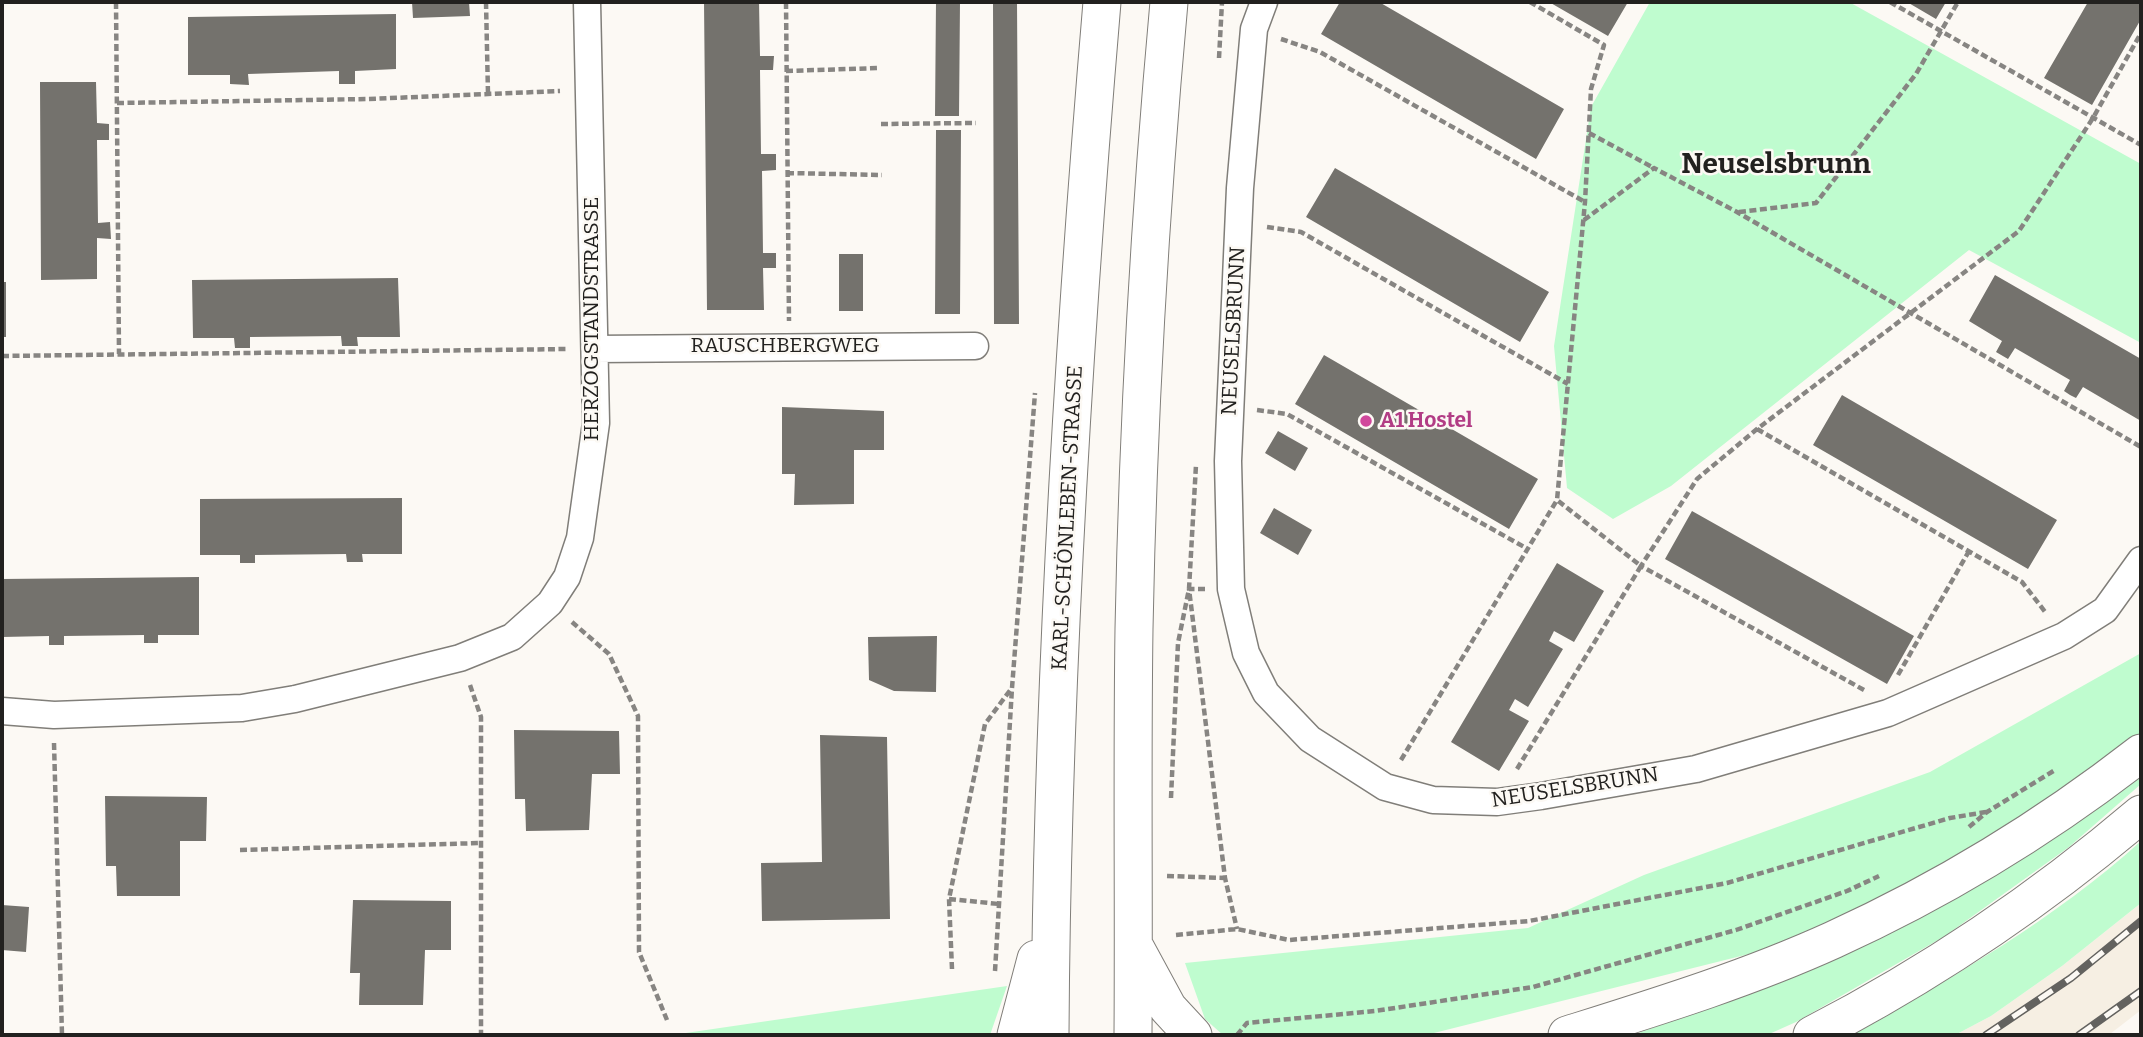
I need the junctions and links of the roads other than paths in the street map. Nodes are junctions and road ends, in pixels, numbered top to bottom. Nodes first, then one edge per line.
1 (587, 2) edge
2 (1102, 2) edge
3 (1169, 2) edge
4 (1264, 2) edge
5 (975, 346) dead end
6 (595, 349) junction
7 (2141, 560) edge
8 (2, 711) edge
9 (2141, 753) edge
10 (2141, 814) edge
11 (1051, 901) junction
12 (1133, 944) junction
13 (1016, 1035) edge
14 (1050, 1035) edge
15 (1133, 1035) edge
16 (1193, 1035) edge
17 (1567, 1035) edge
18 (1812, 1035) edge

1 - 6 street, HERZOGSTANDSTRASSE
2 - 11 main road, KARL-SCHÖNLEBEN-STRASSE
3 - 12 main road
4 - 7 street, NEUSELSBRUNN
5 - 6 street, RAUSCHBERGWEG
6 - 8 street, HERZOGSTANDSTRASSE
9 - 17 main road
10 - 18 main road
11 - 13 main road
11 - 14 main road, KARL-SCHÖNLEBEN-STRASSE
12 - 15 main road
12 - 16 main road

